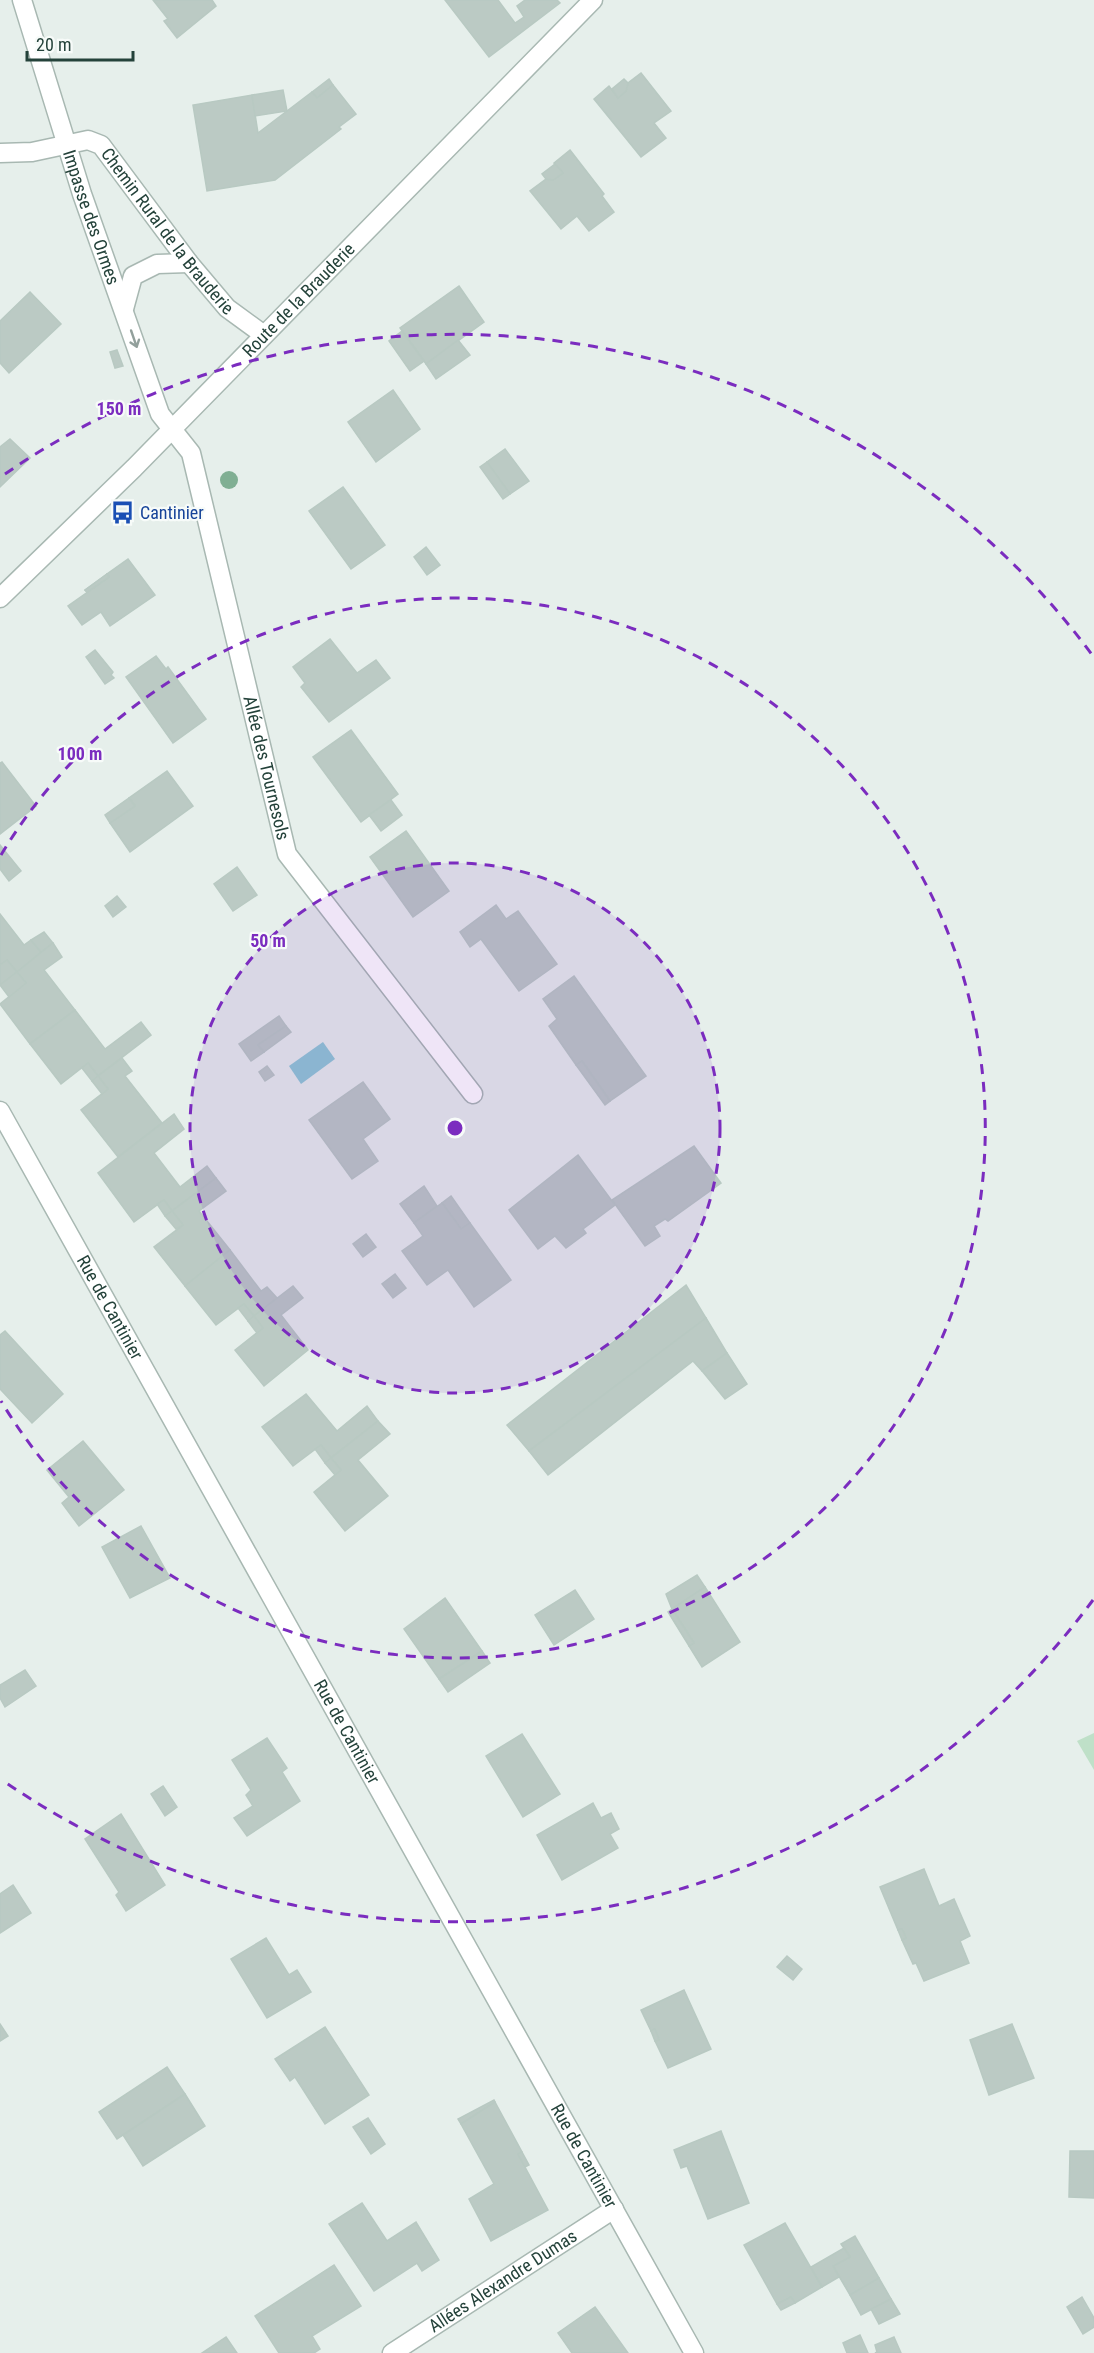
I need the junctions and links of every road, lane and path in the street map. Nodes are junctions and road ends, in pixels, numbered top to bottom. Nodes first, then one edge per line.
1 (22, 0) edge
2 (593, 0) edge
3 (67, 145) junction
4 (0, 153) edge
5 (189, 263) junction
6 (124, 309) junction
7 (264, 335) junction
8 (172, 428) junction
9 (0, 598) edge
10 (473, 1094) dead end
11 (0, 1111) edge
12 (614, 2210) junction
13 (392, 2353) edge
14 (694, 2353) edge

1 - 3 street, Impasse des Ormes
2 - 7 street, Route de la Brauderie
3 - 4 street, Chemin Rural de la Brauderie
3 - 5 street, Chemin Rural de la Brauderie
3 - 6 street, Impasse des Ormes
5 - 6 street
5 - 7 street, Chemin Rural de la Brauderie
6 -> 8 street, Impasse des Ormes
7 - 8 street, Route de la Brauderie
8 - 9 street, Route de la Brauderie
8 - 10 street, Allée des Tournesols
11 - 12 street, Rue de Cantinier
12 - 13 street, Allées Alexandre Dumas
12 - 14 street, Rue de Cantinier

